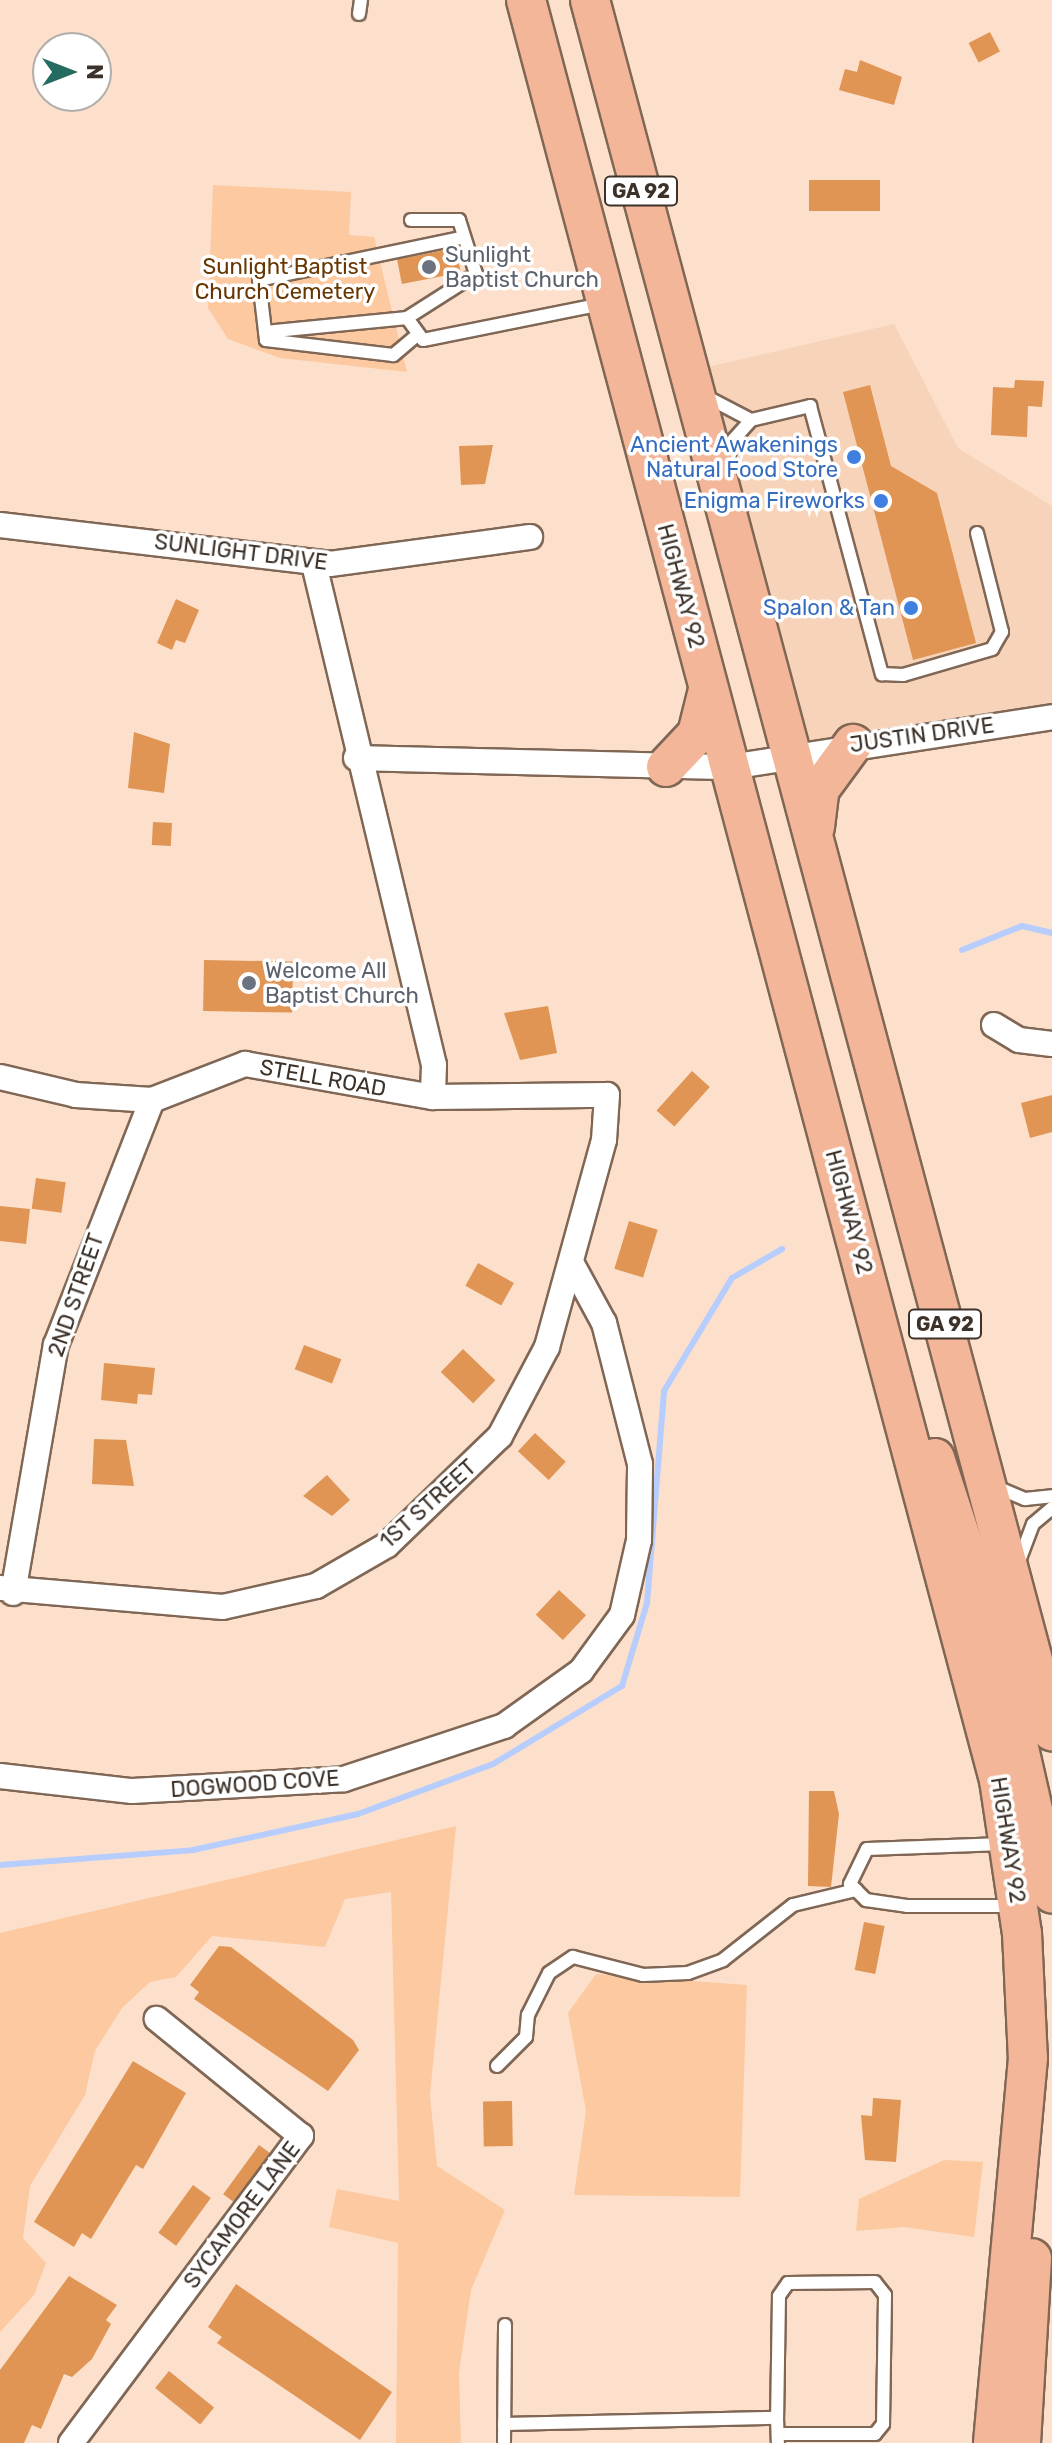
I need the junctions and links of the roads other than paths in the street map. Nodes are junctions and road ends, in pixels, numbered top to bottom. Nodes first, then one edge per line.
1 (361, 0) edge
2 (526, 0) edge
3 (590, 0) edge
4 (359, 14) dead end
5 (411, 220) dead end
6 (464, 237) junction
7 (606, 303) junction
8 (407, 318) junction
9 (265, 332) junction
10 (416, 336) junction
11 (693, 383) junction
12 (751, 420) junction
13 (724, 498) junction
14 (0, 525) edge
15 (977, 533) dead end
16 (530, 537) dead end
17 (314, 564) junction
18 (708, 687) junction
19 (1052, 717) edge
20 (853, 744) junction
21 (792, 753) junction
22 (356, 758) junction
23 (666, 767) junction
24 (730, 767) junction
25 (815, 841) junction
26 (994, 1025) dead end
27 (1052, 1044) edge
28 (0, 1077) edge
29 (607, 1095) joint
30 (433, 1097) junction
31 (152, 1100) junction
32 (573, 1266) junction
33 (898, 1394) junction
34 (987, 1484) junction
35 (1052, 1496) edge
36 (1052, 1508) edge
37 (1012, 1575) junction
38 (6, 1590) edge
39 (1052, 1731) edge
40 (0, 1776) edge
41 (1010, 1842) junction
42 (856, 1890) junction
43 (1036, 1900) edge
44 (157, 2019) dead end
45 (497, 2066) dead end
46 (1021, 2172) junction
47 (505, 2325) dead end
48 (777, 2418) junction
49 (504, 2424) junction
50 (778, 2439) edge
51 (71, 2443) edge
52 (504, 2443) edge
53 (993, 2443) edge
54 (1021, 2443) edge

1 - 4 lane
2 - 7 main road, HIGHWAY 92 / GA 92
3 - 11 main road, GA 92
5 - 6 lane
6 - 8 lane
6 - 9 lane
7 - 10 lane
7 - 18 main road, HIGHWAY 92 / GA 92
8 - 9 lane
8 - 10 lane
9 - 10 lane
11 - 12 lane
11 - 13 main road, GA 92
12 - 13 lane
12 - 15 lane
13 - 21 main road, GA 92
14 - 17 street, SUNLIGHT DRIVE
16 - 17 street, SUNLIGHT DRIVE
17 - 22 street
18 - 23 main road
18 - 24 main road, HIGHWAY 92 / GA 92
19 - 20 street, JUSTIN DRIVE
20 - 21 street, JUSTIN DRIVE
20 - 25 main road
21 - 24 street
21 - 25 main road, GA 92
22 - 23 street
22 - 30 street
23 - 24 street
24 - 33 main road, HIGHWAY 92 / GA 92
25 - 34 main road, GA 92
26 - 27 street
28 - 31 street, STELL ROAD
29 - 30 street, STELL ROAD
29 - 32 street, 1ST STREET
30 - 31 street, STELL ROAD
31 - 38 street, 2ND STREET
32 - 38 street, 1ST STREET
32 - 40 street, DOGWOOD COVE
33 - 41 main road, HIGHWAY 92 / GA 92
33 - 43 main road
34 - 35 lane
34 - 37 main road, GA 92
36 - 37 lane
37 - 39 main road, GA 92
41 - 42 lane
41 - 43 main road, HIGHWAY 92 / GA 92
42 - 43 lane
42 - 45 lane
43 - 46 main road, HIGHWAY 92 / GA 92
44 - 51 street, SYCAMORE LANE
46 - 53 main road, HIGHWAY 92 / GA 92
46 - 54 main road
47 - 49 lane
48 - 49 lane
48 - 50 lane
48 - 50 lane
49 - 52 lane

